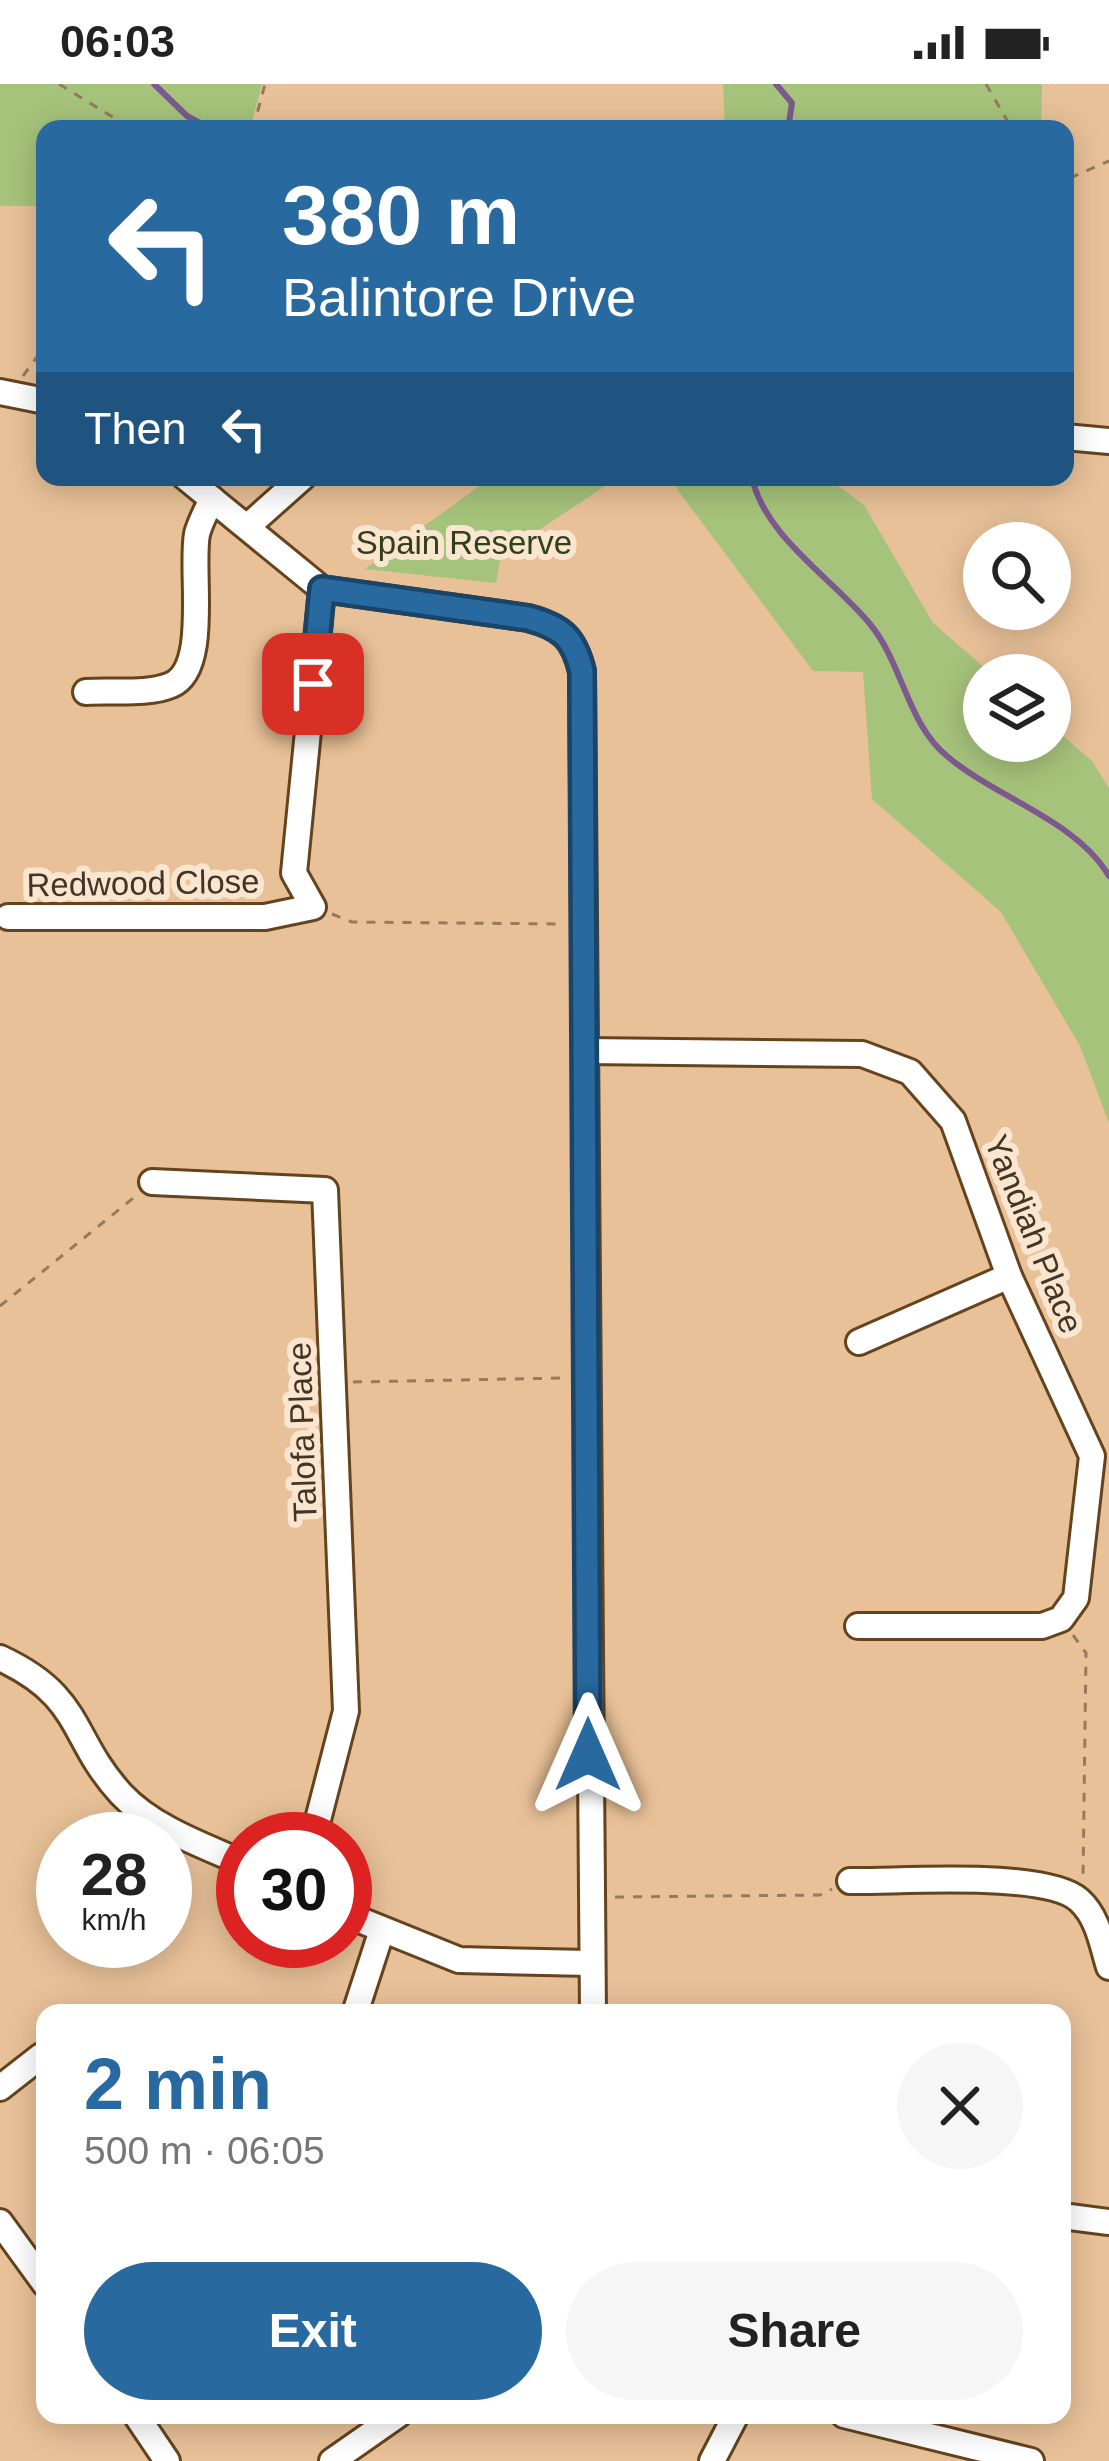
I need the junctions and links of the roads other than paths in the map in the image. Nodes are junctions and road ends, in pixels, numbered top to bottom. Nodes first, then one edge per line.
1 (1074, 438) edge
2 (1109, 441) edge
3 (195, 486) edge
4 (293, 486) edge
5 (212, 499) junction
6 (248, 526) junction
7 (322, 589) junction
8 (86, 692) dead end
9 (8, 917) dead end
10 (585, 1051) junction
11 (152, 1182) road end
12 (1009, 1276) junction
13 (859, 1342) dead end
14 (858, 1625) dead end
15 (0, 1658) edge
16 (320, 1812) edge
17 (216, 1851) edge
18 (850, 1881) road end
19 (372, 1928) edge
20 (382, 1933) junction
21 (589, 1963) junction
22 (1109, 1967) edge
23 (358, 2004) edge
24 (592, 2004) edge
25 (36, 2059) edge
26 (0, 2088) edge
27 (1071, 2217) edge
28 (0, 2222) edge
29 (1109, 2222) edge
30 (36, 2272) edge
31 (142, 2424) edge
32 (385, 2424) edge
33 (731, 2424) edge
34 (881, 2424) edge
35 (167, 2461) edge
36 (332, 2461) edge
37 (712, 2461) edge
38 (1031, 2461) edge

1 - 2 street
3 - 5 street
4 - 6 street
5 - 6 street
5 - 8 street
6 - 7 street
7 - 9 street, Redwood Close
7 - 10 street
10 - 12 street, Yandiah Place
10 - 21 street
11 - 16 street, Talofa Place
12 - 13 street
12 - 14 street, Yandiah Place
15 - 17 street
18 - 22 street
19 - 20 street
20 - 21 street
20 - 23 street
21 - 24 street
25 - 26 street
27 - 29 street
28 - 30 street
31 - 35 street
32 - 36 street
33 - 37 street
34 - 38 street

